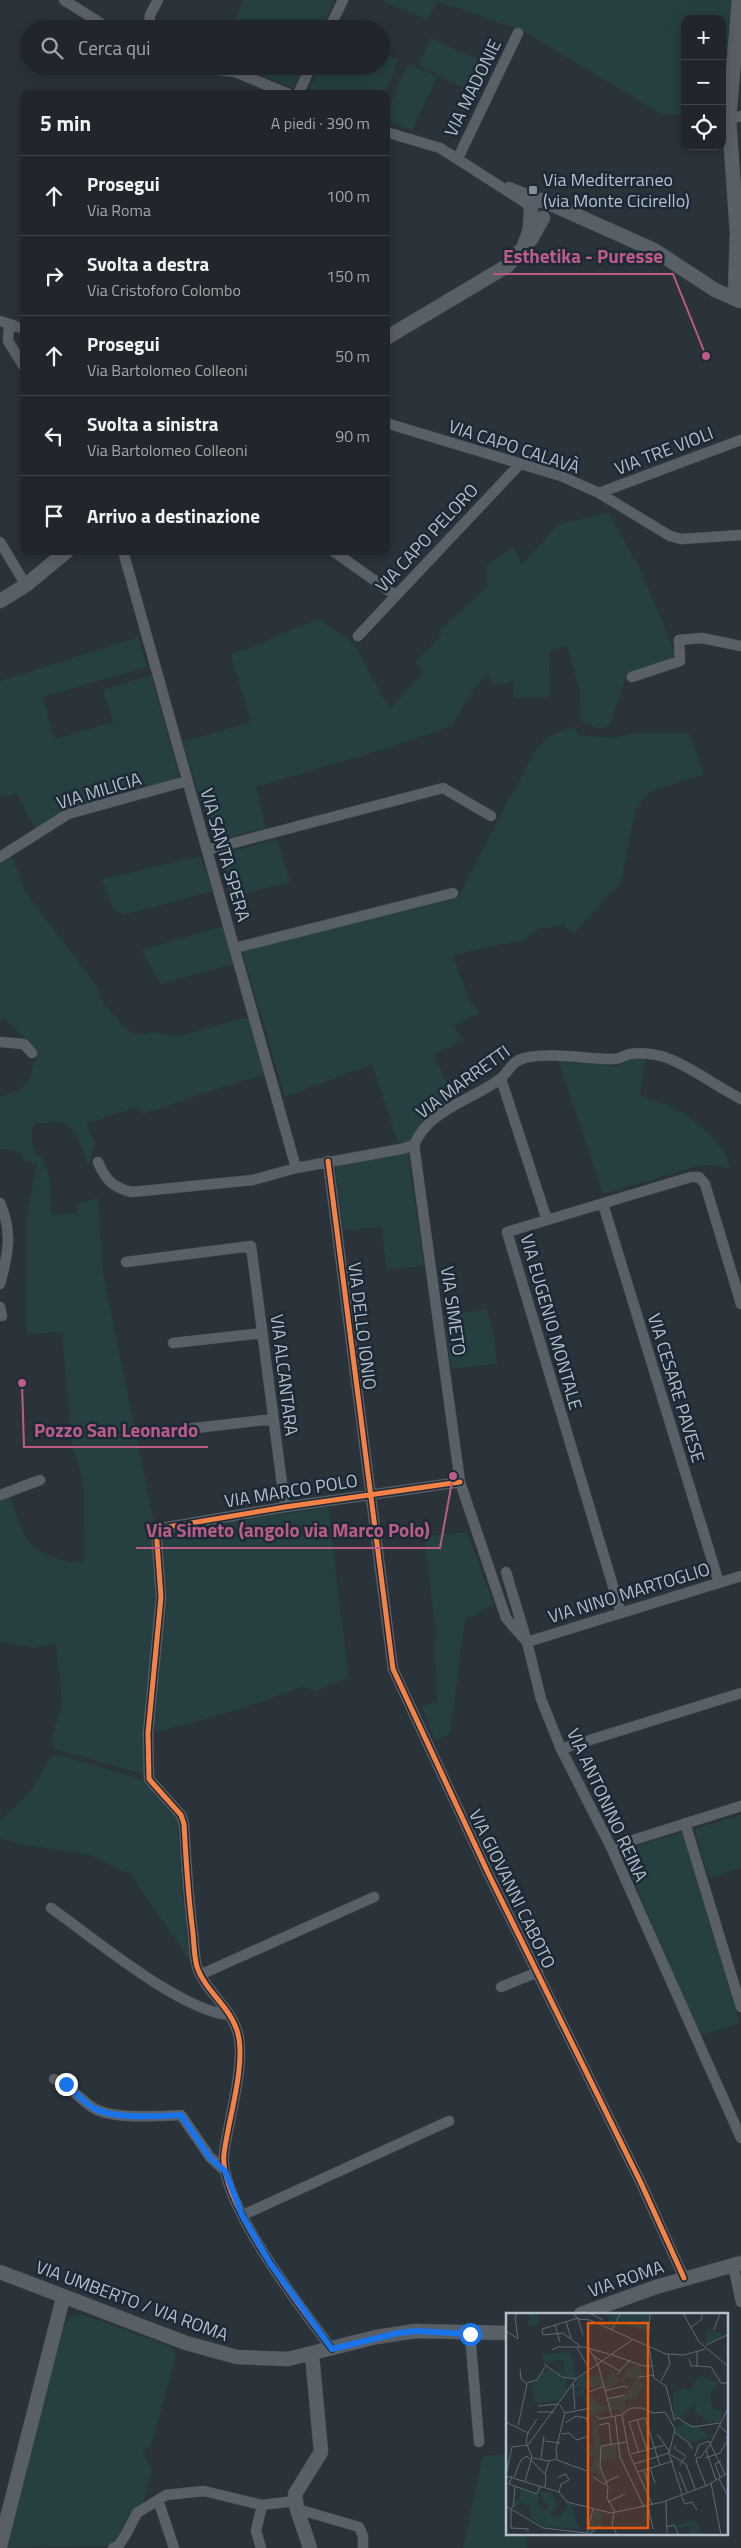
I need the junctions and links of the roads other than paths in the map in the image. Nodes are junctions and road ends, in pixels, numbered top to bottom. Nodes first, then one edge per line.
1 (64, 0) edge
2 (158, 0) edge
3 (342, 0) edge
4 (739, 0) edge
5 (96, 20) edge
6 (150, 20) edge
7 (333, 20) edge
8 (518, 33) dead end
9 (242, 75) edge
10 (307, 75) edge
11 (279, 90) edge
12 (300, 90) edge
13 (735, 118) edge
14 (390, 133) edge
15 (458, 158) junction
16 (494, 181) junction
17 (544, 201) junction
18 (538, 214) junction
19 (574, 216) junction
20 (737, 300) edge
21 (5, 322) edge
22 (20, 328) edge
23 (390, 336) edge
24 (20, 360) edge
25 (390, 424) edge
26 (741, 440) edge
27 (520, 464) junction
28 (599, 493) junction
29 (741, 535) edge
30 (0, 542) edge
31 (62, 555) edge
32 (124, 555) edge
33 (339, 555) edge
34 (26, 585) junction
35 (395, 595) junction
36 (0, 601) edge
37 (358, 636) dead end
38 (741, 646) edge
39 (632, 677) dead end
40 (187, 782) junction
41 (491, 816) dead end
42 (207, 850) junction
43 (0, 857) edge
44 (453, 894) dead end
45 (235, 948) junction
46 (0, 1042) edge
47 (32, 1053) dead end
48 (501, 1079) junction
49 (741, 1099) edge
50 (414, 1145) junction
51 (328, 1161) junction
52 (98, 1162) dead end
53 (296, 1168) junction
54 (0, 1203) edge
55 (603, 1204) junction
56 (546, 1220) junction
57 (126, 1262) dead end
58 (0, 1284) edge
59 (741, 1304) edge
60 (262, 1334) junction
61 (174, 1343) dead end
62 (273, 1419) junction
63 (188, 1429) dead end
64 (40, 1480) dead end
65 (460, 1482) junction
66 (0, 1495) edge
67 (369, 1495) junction
68 (284, 1507) junction
69 (506, 1572) dead end
70 (741, 1576) edge
71 (719, 1583) junction
72 (621, 1613) junction
73 (527, 1642) junction
74 (741, 1693) edge
75 (560, 1749) junction
76 (741, 1806) edge
77 (685, 1823) junction
78 (610, 1847) junction
79 (374, 1896) dead end
80 (51, 1908) dead end
81 (538, 1972) junction
82 (202, 1974) junction
83 (501, 1987) dead end
84 (741, 2007) edge
85 (229, 2016) junction
86 (54, 2079) dead end
87 (449, 2121) dead end
88 (741, 2138) edge
89 (225, 2171) junction
90 (242, 2215) junction
91 (737, 2264) edge
92 (0, 2272) edge
93 (684, 2278) junction
94 (63, 2298) junction
95 (741, 2302) edge
96 (584, 2313) edge
97 (506, 2333) edge
98 (470, 2334) junction
99 (332, 2349) junction
100 (312, 2354) junction
101 (479, 2442) dead end
102 (158, 2500) junction
103 (262, 2505) junction
104 (296, 2505) junction
105 (0, 2546) edge
106 (113, 2548) edge
107 (174, 2548) edge
108 (261, 2548) edge
109 (310, 2548) edge
110 (363, 2548) edge

1 - 5 street
2 - 6 street
3 - 7 street
4 - 13 street
8 - 15 street, VIA MADONIE
9 - 11 street
10 - 12 street
13 - 20 street
14 - 15 street
15 - 16 street
16 - 17 street
16 - 18 street
17 - 18 street
17 - 19 street
18 - 19 street
18 - 23 street
19 - 20 street
21 - 22 street
21 - 24 street
25 - 27 street, VIA CAPO CALAVÀ
26 - 28 street, VIA TRE VIOLI
27 - 28 street, VIA CAPO CALAVÀ
27 - 35 street, VIA CAPO PELORO
28 - 29 street, VIA CAPO CALAVÀ
30 - 34 street
31 - 34 street
32 - 40 street, VIA SANTA SPERA
33 - 35 street
34 - 36 street
35 - 37 street, VIA CAPO PELORO
38 - 39 street
40 - 42 street, VIA SANTA SPERA
40 - 43 street, VIA MILICIA
41 - 42 street
42 - 45 street, VIA SANTA SPERA
44 - 45 street
45 - 53 street, VIA SANTA SPERA
46 - 47 street
48 - 49 street, VIA MARRETTI
48 - 50 street, VIA MARRETTI
48 - 56 street
50 - 51 street, VIA MARRETTI
50 - 65 street, VIA SIMETO
51 - 53 street, VIA MARRETTI
51 - 67 street, VIA DELLO IONIO
52 - 53 street, VIA MARRETTI
54 - 58 street
55 - 56 street, VIA EUGENIO MONTALE
55 - 59 street, VIA EUGENIO MONTALE
55 - 71 street, VIA CESARE PAVESE
56 - 72 street, VIA EUGENIO MONTALE
57 - 60 street, VIA ALCANTARA
60 - 61 street
60 - 62 street, VIA ALCANTARA
62 - 63 street
62 - 68 street, VIA ALCANTARA
64 - 66 street
65 - 67 street, VIA MARCO POLO
65 - 73 street, VIA ANTONINO REINA
67 - 68 street, VIA MARCO POLO
67 - 81 street, VIA GIOVANNI CABOTO
68 - 82 street, VIA MARCO POLO
69 - 73 street
70 - 71 street, VIA NINO MARTOGLIO
71 - 72 street, VIA NINO MARTOGLIO
72 - 73 street, VIA NINO MARTOGLIO
73 - 75 street, VIA ANTONINO REINA
74 - 75 street
75 - 78 street, VIA ANTONINO REINA
76 - 77 street
77 - 78 street
77 - 84 street
78 - 88 street, VIA ANTONINO REINA
79 - 82 street
80 - 85 street
81 - 83 street
81 - 93 street, VIA GIOVANNI CABOTO
82 - 85 street
85 - 89 street
86 - 89 street
87 - 90 street
89 - 90 street
90 - 99 street
91 - 93 street, VIA ROMA
91 - 95 street
92 - 94 street, VIA UMBERTO / VIA ROMA
93 - 96 street, VIA ROMA
94 - 100 street, VIA UMBERTO / VIA ROMA
94 - 105 street
97 - 98 street
98 - 99 street
98 - 101 street
99 - 100 street
100 - 104 street
102 - 103 street
102 - 106 street
102 - 107 street
103 - 104 street
103 - 108 street
104 - 109 street
104 - 110 street

